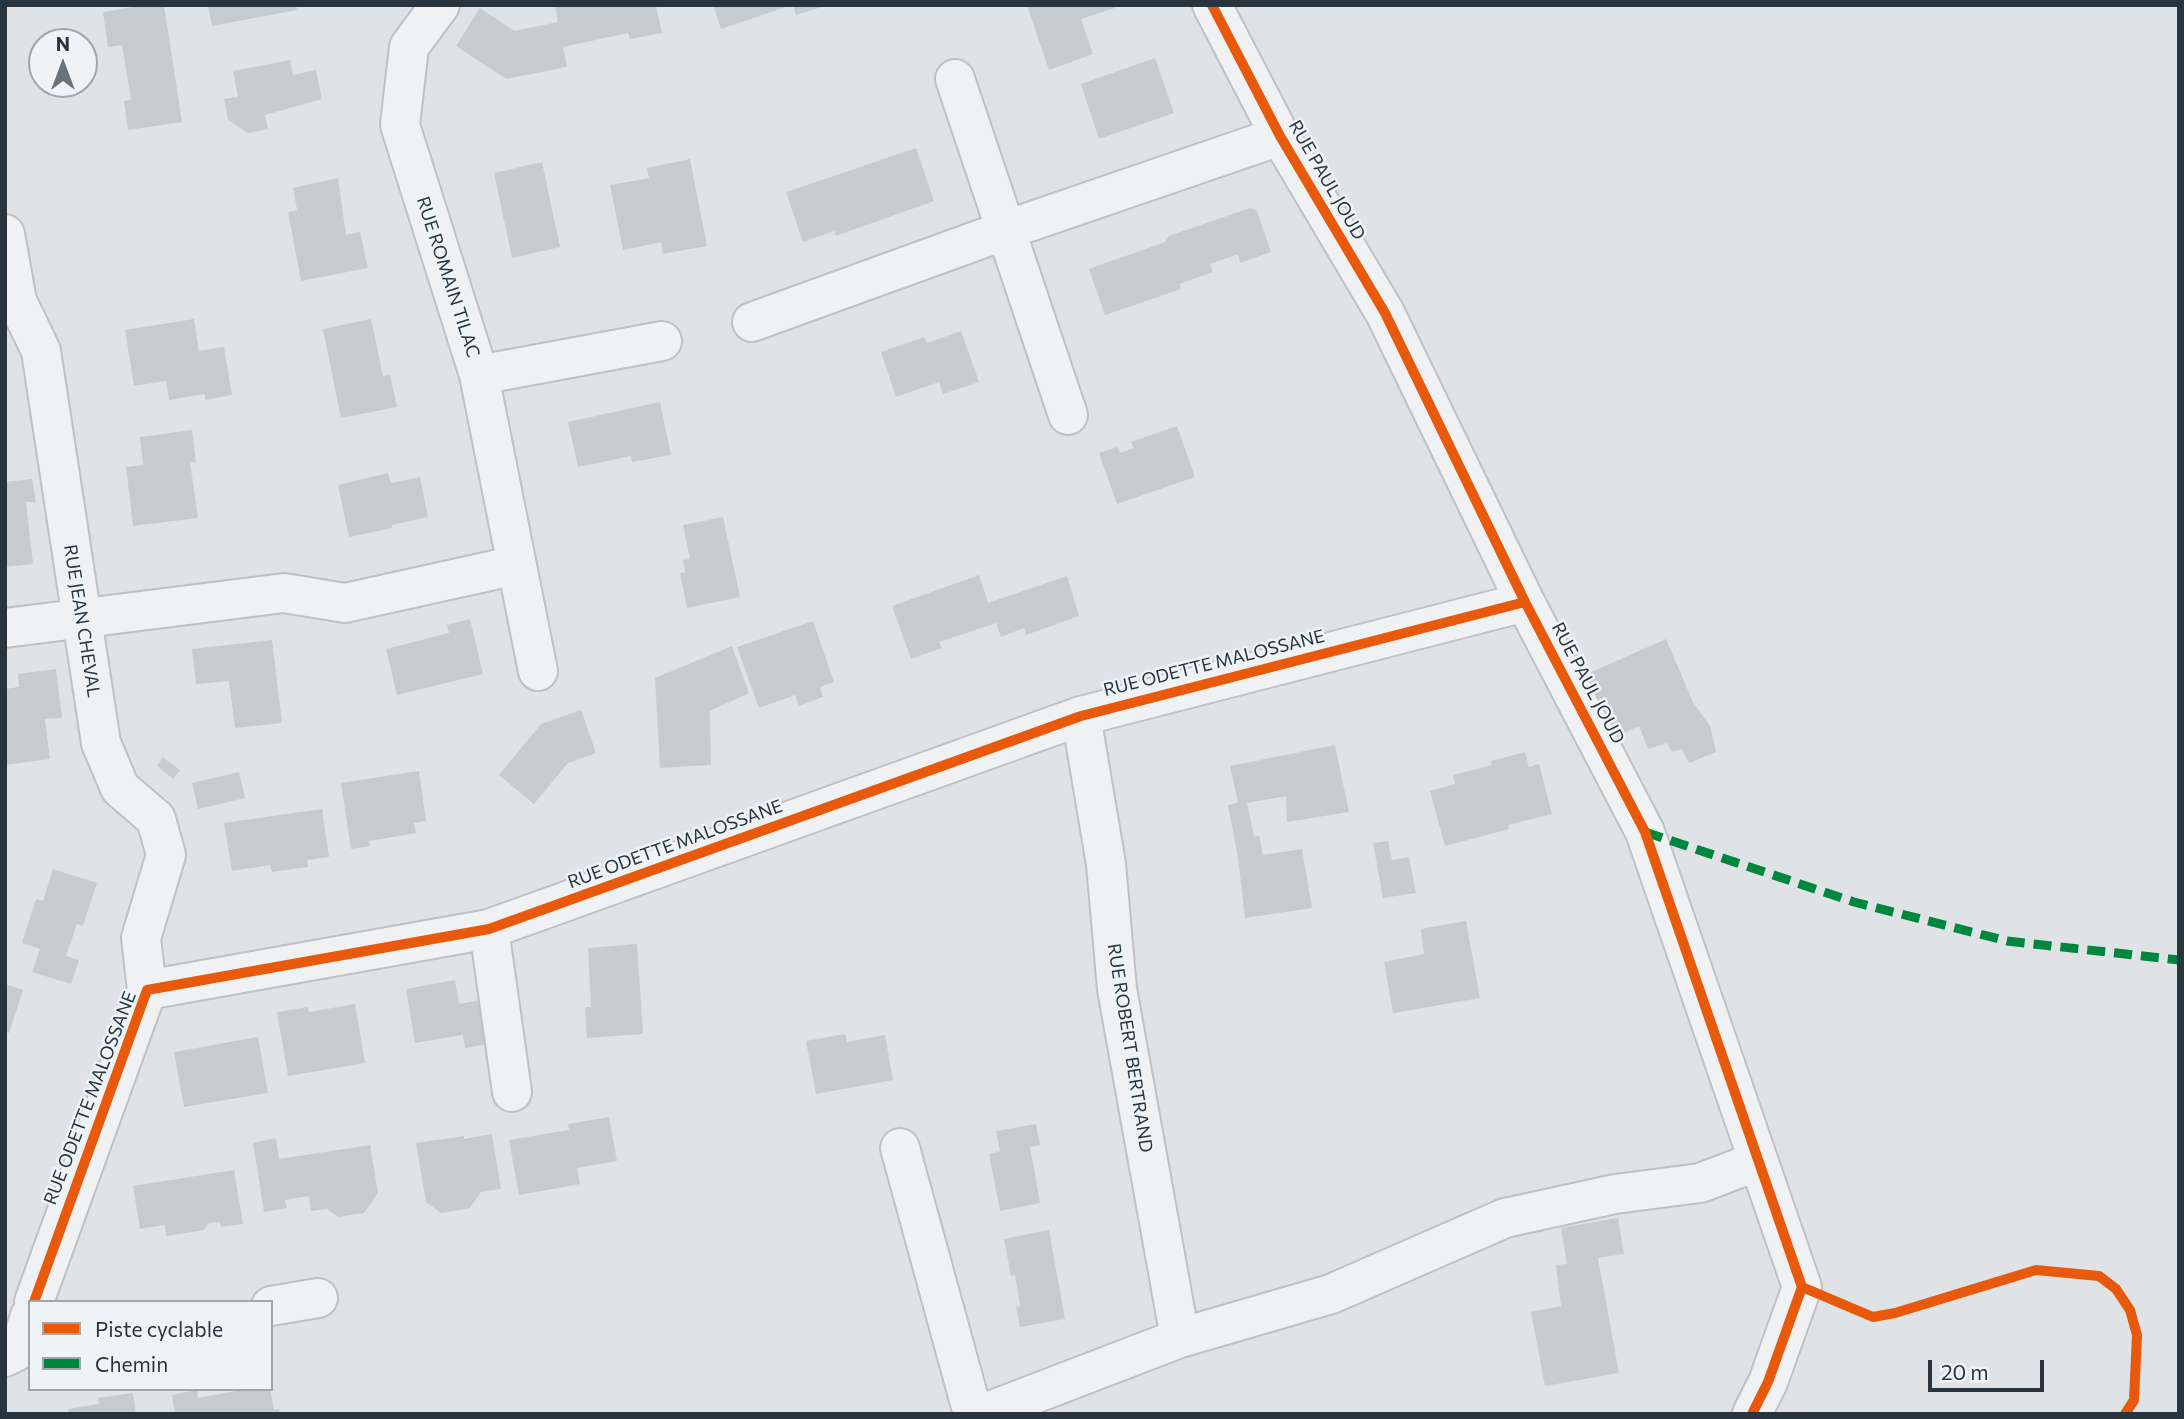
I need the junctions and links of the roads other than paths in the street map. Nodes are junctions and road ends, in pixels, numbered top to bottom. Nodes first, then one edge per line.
1 (440, 5) edge
2 (1212, 5) edge
3 (955, 79) dead end
4 (1280, 136) junction
5 (1006, 230) junction
6 (5, 234) edge
7 (752, 322) dead end
8 (662, 341) dead end
9 (479, 375) junction
10 (1068, 415) dead end
11 (517, 565) junction
12 (1525, 601) junction
13 (82, 619) junction
14 (5, 628) edge
15 (538, 671) dead end
16 (1081, 716) junction
17 (489, 929) junction
18 (148, 990) junction
19 (512, 1092) dead end
20 (900, 1148) dead end
21 (1758, 1161) junction
22 (318, 1298) dead end
23 (35, 1300) edge
24 (273, 1306) edge
25 (1180, 1338) junction
26 (972, 1414) edge
27 (982, 1414) edge
28 (1752, 1414) edge

1 - 9 street, RUE ROMAIN TILAC
2 - 4 street, RUE PAUL JOUD
3 - 5 street
4 - 5 street
4 - 12 street, RUE PAUL JOUD
5 - 7 street
5 - 10 street
6 - 13 street, RUE JEAN CHEVAL
8 - 9 street, RUE ROMAIN TILAC
9 - 11 street
11 - 13 street
11 - 15 street
12 - 16 street, RUE ODETTE MALOSSANE
12 - 21 street, RUE PAUL JOUD
13 - 14 street
13 - 18 street, RUE JEAN CHEVAL
16 - 17 street, RUE ODETTE MALOSSANE
16 - 25 street, RUE ROBERT BERTRAND
17 - 18 street, RUE ODETTE MALOSSANE
17 - 19 street
18 - 23 street, RUE ODETTE MALOSSANE
20 - 26 street
21 - 25 street
21 - 28 street, RUE PAUL JOUD
22 - 24 street
25 - 27 street

